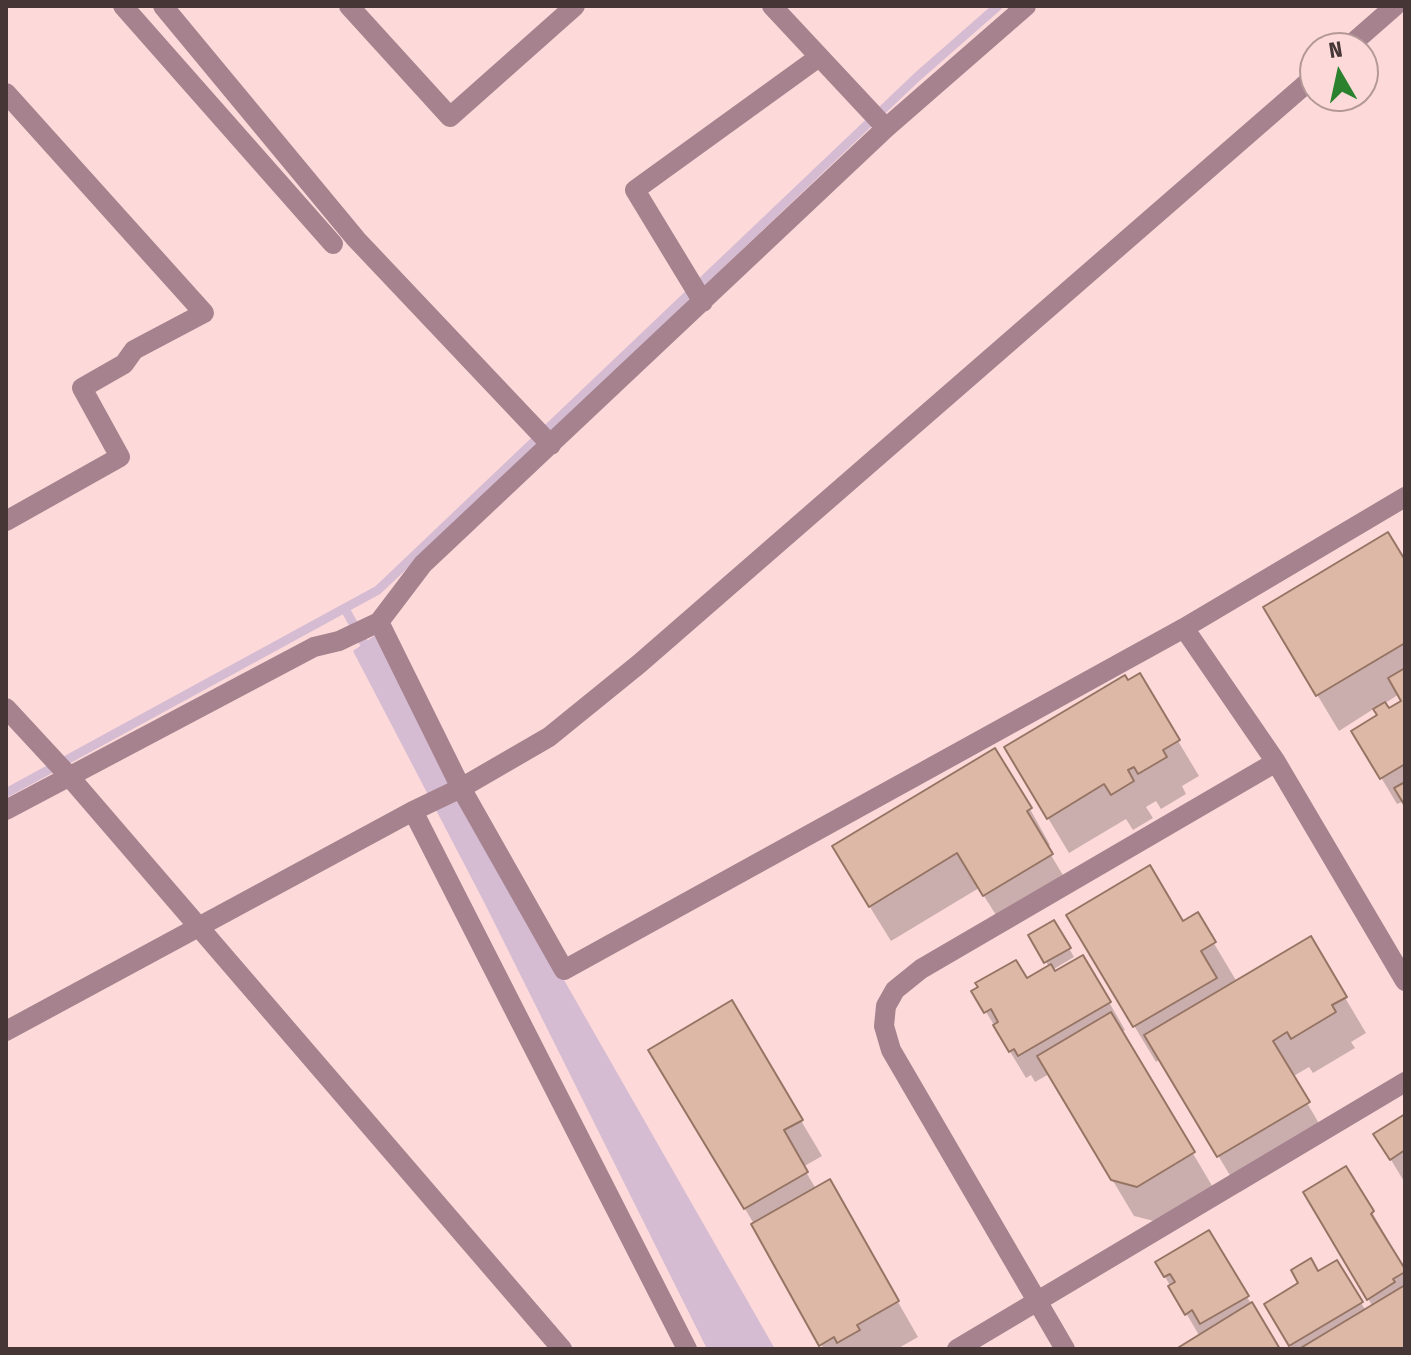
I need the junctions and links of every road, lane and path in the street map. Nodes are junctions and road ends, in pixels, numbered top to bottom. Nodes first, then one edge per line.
1 (123, 6) edge
2 (163, 6) edge
3 (349, 6) edge
4 (575, 6) edge
5 (772, 6) edge
6 (1026, 6) edge
7 (1395, 6) edge
8 (1365, 32) edge
9 (819, 57) junction
10 (1299, 90) edge
11 (6, 93) edge
12 (886, 128) junction
13 (333, 244) dead end
14 (703, 302) junction
15 (551, 445) junction
16 (1405, 497) edge
17 (6, 521) edge
18 (379, 622) junction
19 (1184, 628) junction
20 (6, 708) edge
21 (1276, 762) junction
22 (68, 775) junction
23 (461, 788) junction
24 (417, 809) junction
25 (6, 810) edge
26 (198, 927) junction
27 (1405, 981) edge
28 (6, 1031) edge
29 (1405, 1082) edge
30 (1037, 1302) junction
31 (562, 1349) edge
32 (687, 1349) edge
33 (957, 1349) edge
34 (1065, 1349) edge

1 - 13 street
2 - 15 street
3 - 4 street
5 - 9 street
6 - 12 street
7 - 8 street
9 - 12 street
9 - 14 street
10 - 23 street
11 - 17 street
12 - 14 street
14 - 15 street
15 - 18 street
16 - 19 street
18 - 22 street
18 - 23 street
19 - 21 street
19 - 23 street
20 - 22 street
21 - 27 street
21 - 30 street
22 - 25 street
22 - 26 street
23 - 24 street
24 - 26 street
24 - 32 street
26 - 28 street
26 - 31 street
29 - 30 street
30 - 33 street
30 - 34 street

